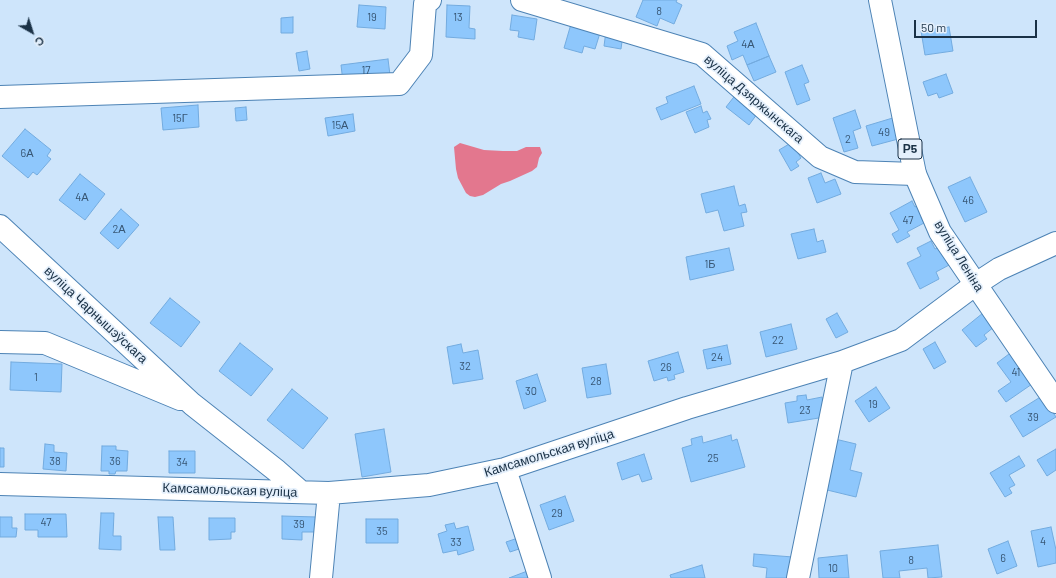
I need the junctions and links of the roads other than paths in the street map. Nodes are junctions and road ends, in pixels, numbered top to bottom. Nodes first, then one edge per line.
1 (430, 0) edge
2 (522, 0) edge
3 (880, 0) edge
4 (0, 97) edge
5 (915, 174) junction
6 (0, 226) edge
7 (1056, 243) edge
8 (976, 284) junction
9 (0, 342) edge
10 (842, 362) junction
11 (1056, 402) edge
12 (192, 404) junction
13 (506, 469) junction
14 (0, 484) edge
15 (301, 492) junction
16 (329, 493) junction
17 (321, 578) edge
18 (540, 578) edge
19 (798, 578) edge

1 - 4 street
2 - 5 street, вуліца Дзяржынскага
3 - 5 street, вуліца Леніна / Р5
5 - 8 street, вуліца Леніна / Р5
6 - 12 street, вуліца Чарнышэўскага
7 - 8 street, Камсамольская вуліца
8 - 10 street, Камсамольская вуліца
8 - 11 street, вуліца Леніна / Р5
9 - 12 street, вуліца Чарнышэўскага
10 - 13 street, Камсамольская вуліца
10 - 19 street
12 - 15 street, вуліца Чарнышэўскага
13 - 16 street, Камсамольская вуліца
13 - 18 street
14 - 15 street, Камсамольская вуліца
15 - 16 street, Камсамольская вуліца
16 - 17 street

